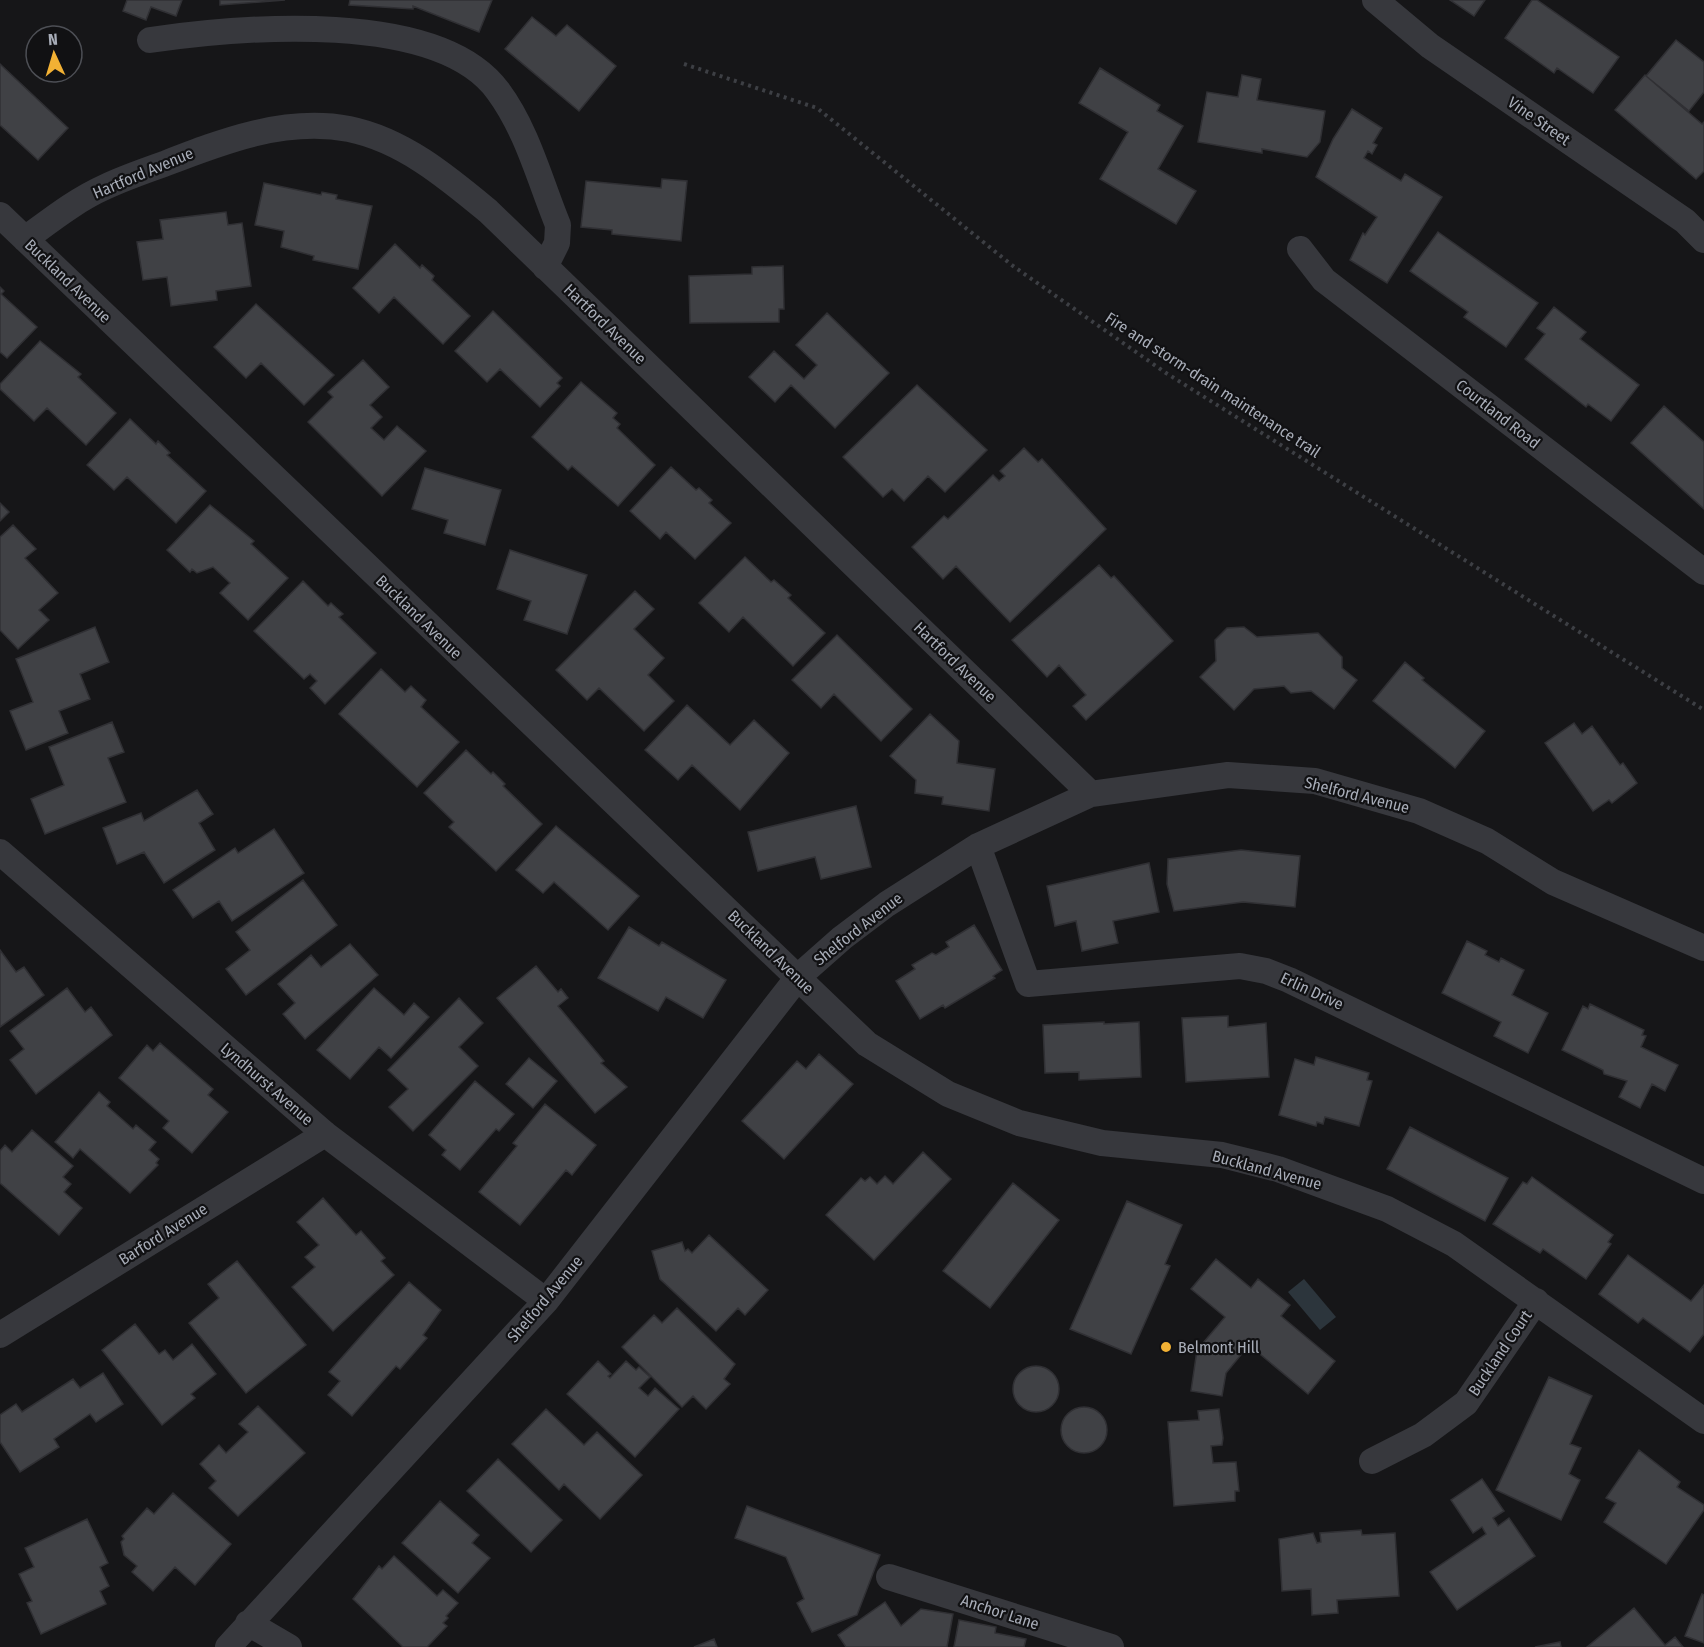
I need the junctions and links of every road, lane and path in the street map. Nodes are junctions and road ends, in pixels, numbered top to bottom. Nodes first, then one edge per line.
1 (1375, 0) edge
2 (150, 40) dead end
3 (684, 64) dead end
4 (0, 215) edge
5 (25, 239) junction
6 (1704, 240) edge
7 (1300, 249) dead end
8 (545, 267) junction
9 (1704, 572) edge
10 (1704, 710) edge
11 (1091, 794) junction
12 (978, 846) junction
13 (0, 852) edge
14 (1704, 948) edge
15 (799, 976) junction
16 (325, 1134) junction
17 (1704, 1181) edge
18 (546, 1301) junction
19 (1536, 1301) junction
20 (0, 1335) edge
21 (1704, 1421) edge
22 (1372, 1461) dead end
23 (889, 1577) dead end
24 (248, 1623) junction
25 (228, 1647) edge
26 (289, 1647) edge
27 (1111, 1647) edge

1 - 6 street, Vine Street
2 - 8 street
3 - 10 path, Fire and storm-drain maintenance trail
4 - 5 street, Buckland Avenue
5 - 8 street, Hartford Avenue
5 - 15 street, Buckland Avenue
7 - 9 street, Courtland Road
8 - 11 street, Hartford Avenue
11 - 12 street, Shelford Avenue
11 - 14 street, Shelford Avenue
12 - 15 street, Shelford Avenue
12 - 17 street, Erlin Drive
13 - 16 street, Lyndhurst Avenue
15 - 18 street, Shelford Avenue
15 - 19 street, Buckland Avenue
16 - 18 street, Lyndhurst Avenue
16 - 20 street, Barford Avenue
18 - 24 street, Shelford Avenue
19 - 21 street, Buckland Avenue
19 - 22 street, Buckland Court
23 - 27 street, Anchor Lane
24 - 25 street, Shelford Avenue
24 - 26 street

